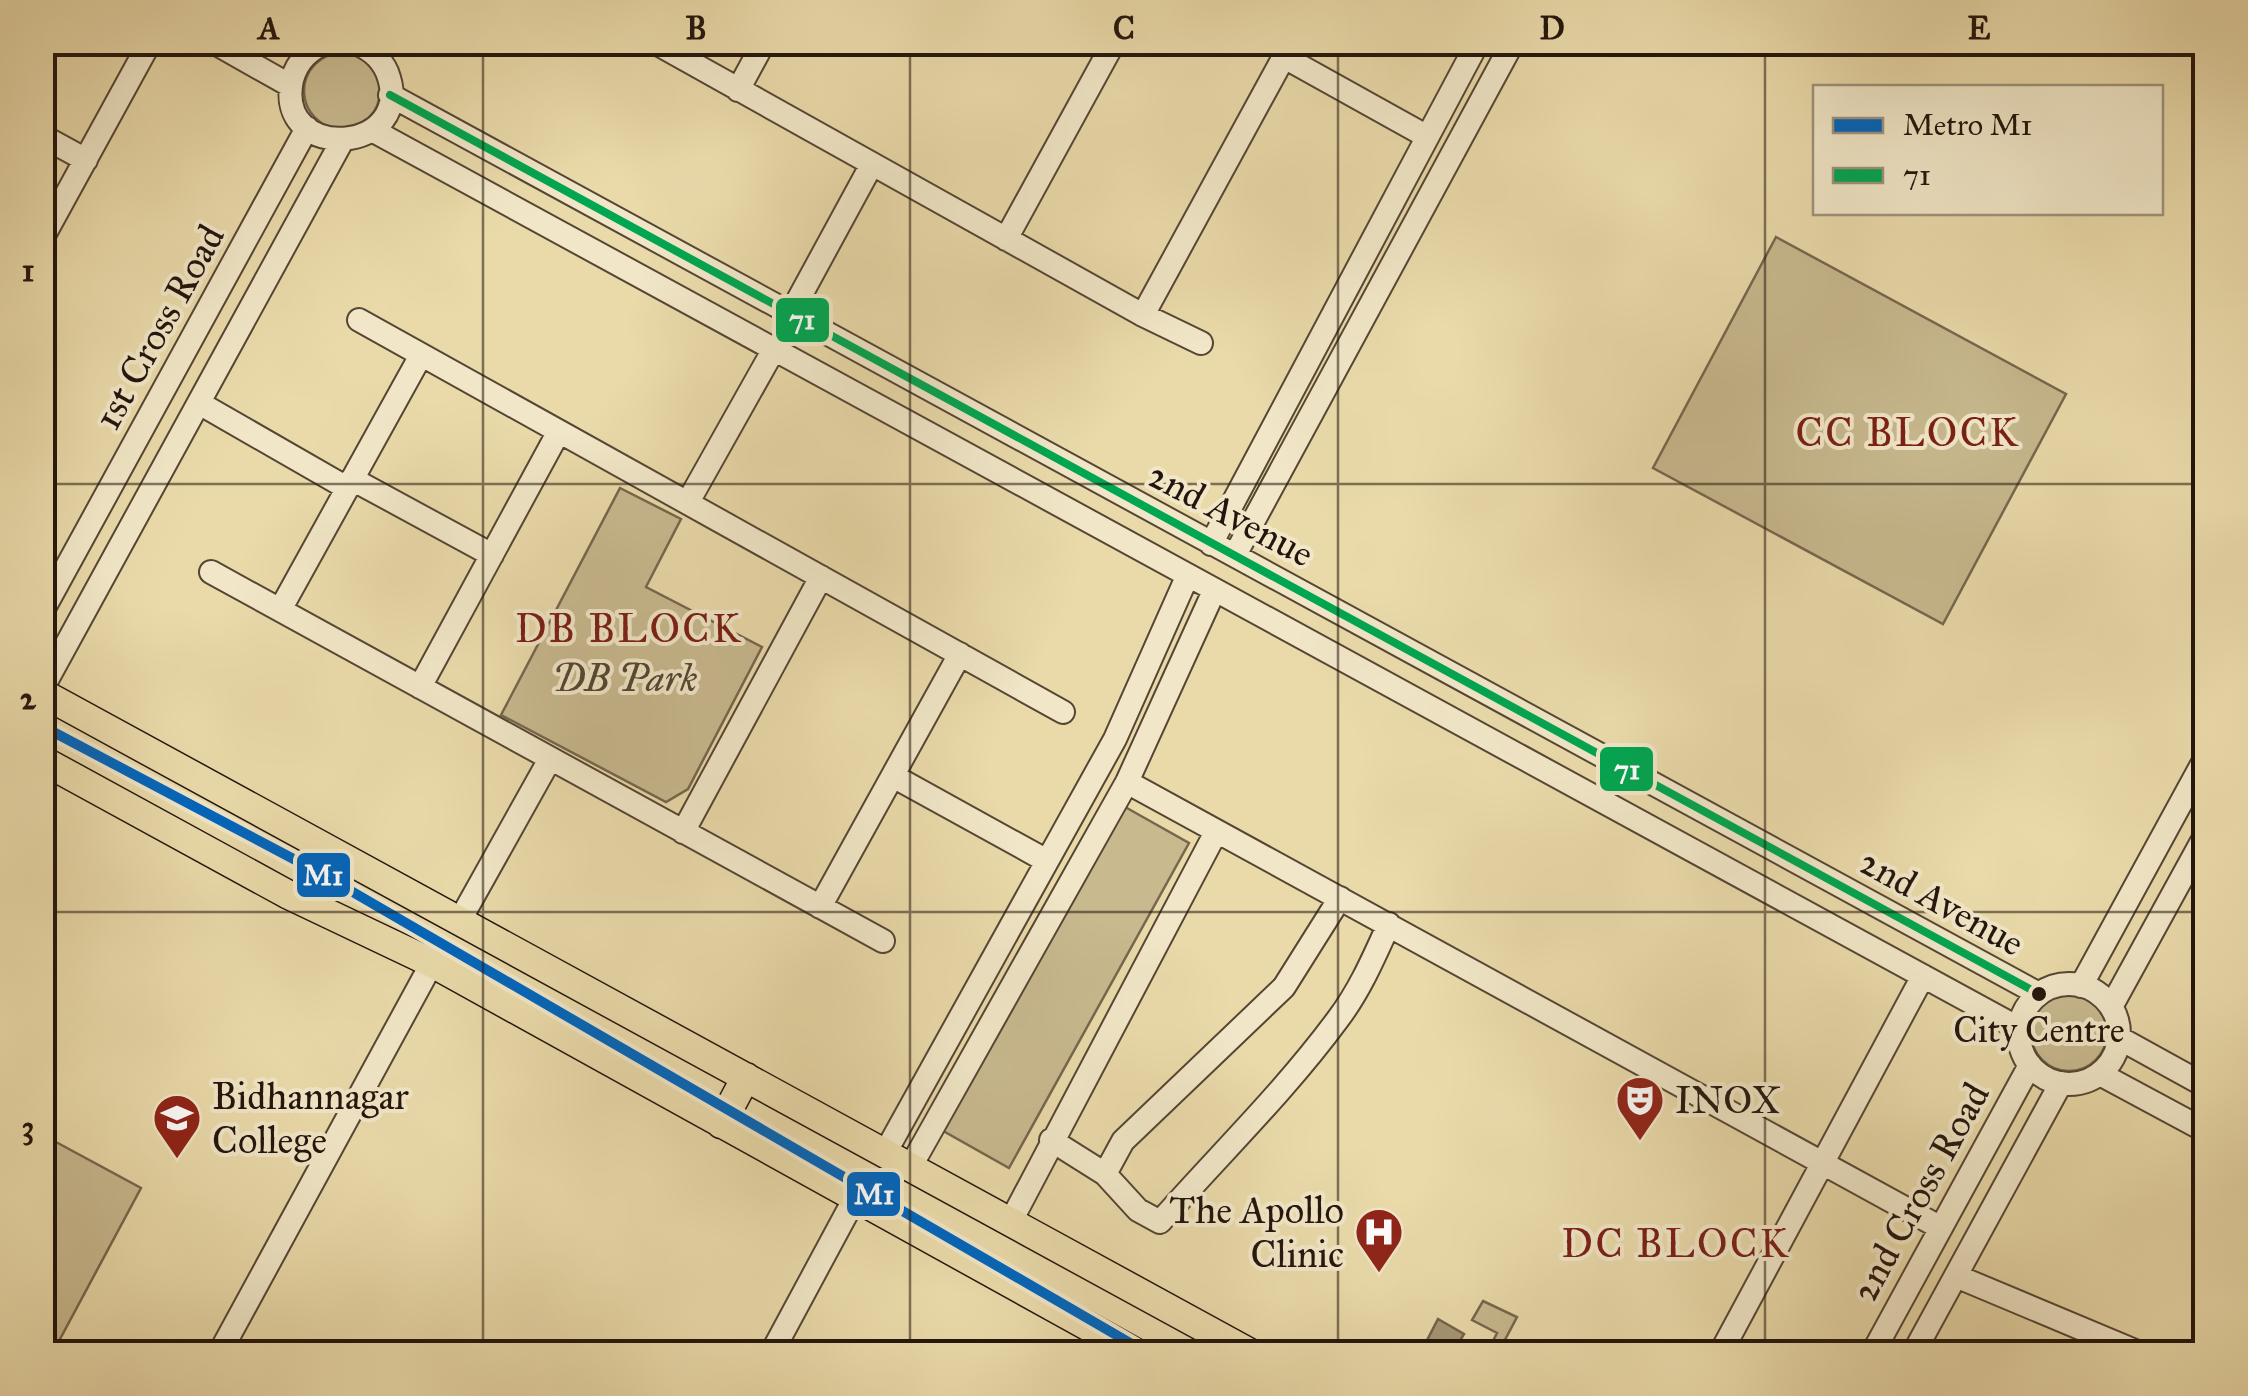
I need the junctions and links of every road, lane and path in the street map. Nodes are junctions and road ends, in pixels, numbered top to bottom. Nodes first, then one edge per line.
1 (150, 42) edge
2 (213, 42) edge
3 (396, 42) edge
4 (654, 42) edge
5 (764, 42) edge
6 (1478, 42) edge
7 (1513, 42) edge
8 (353, 43) edge
9 (1110, 44) edge
10 (312, 45) edge
11 (1288, 50) edge
12 (384, 65) junction
13 (291, 86) junction
14 (738, 90) junction
15 (390, 95) junction
16 (307, 128) junction
17 (372, 130) junction
18 (42, 136) edge
19 (1426, 136) junction
20 (342, 141) junction
21 (86, 160) junction
22 (872, 164) junction
23 (42, 239) edge
24 (1006, 239) junction
25 (791, 313) junction
26 (1143, 314) junction
27 (359, 320) dead end
28 (1201, 343) dead end
29 (774, 349) junction
30 (420, 357) junction
31 (199, 403) junction
32 (558, 433) junction
33 (350, 484) junction
34 (688, 502) junction
35 (1210, 544) junction
36 (492, 555) junction
37 (1235, 555) junction
38 (212, 572) dead end
39 (1187, 577) junction
40 (821, 578) junction
41 (1214, 591) junction
42 (1322, 603) junction
43 (280, 610) junction
44 (42, 612) edge
45 (1302, 638) junction
46 (960, 654) junction
47 (420, 687) junction
48 (42, 691) edge
49 (1064, 712) dead end
50 (2206, 757) edge
51 (550, 759) junction
52 (42, 760) edge
53 (892, 776) junction
54 (1127, 782) junction
55 (1080, 801) junction
56 (1108, 816) junction
57 (683, 832) junction
58 (1216, 832) junction
59 (2206, 834) edge
60 (1047, 861) junction
61 (1340, 898) junction
62 (820, 907) junction
63 (460, 920) junction
64 (1390, 924) junction
65 (883, 940) dead end
66 (432, 963) junction
67 (1923, 976) junction
68 (2082, 986) junction
69 (2039, 994) junction
70 (2111, 1007) junction
71 (2020, 1030) junction
72 (2119, 1038) junction
73 (2030, 1065) junction
74 (2100, 1074) junction
75 (746, 1077) junction
76 (2061, 1083) junction
77 (2206, 1086) edge
78 (721, 1124) junction
79 (2206, 1131) edge
80 (1051, 1140) junction
81 (886, 1153) junction
82 (1824, 1164) junction
83 (911, 1166) junction
84 (1105, 1174) junction
85 (856, 1196) junction
86 (1011, 1221) junction
87 (1941, 1228) junction
88 (1956, 1276) junction
89 (2134, 1352) edge
90 (220, 1354) edge
91 (770, 1354) edge
92 (1138, 1354) edge
93 (1252, 1354) edge
94 (1720, 1354) edge
95 (1872, 1354) edge
96 (1913, 1354) edge

1 - 21 street
2 - 13 street
3 - 12 street
4 - 14 street
5 - 14 street
6 - 19 street
7 - 37 street
8 - 12 street
9 - 24 street
10 - 13 street
11 - 19 street
11 - 26 street
12 - 15 street
13 - 16 street
14 - 22 street
15 - 17 street
15 - 25 street, 2nd Avenue
16 - 20 street
16 - 44 street, 1st Cross Road
17 - 20 street
17 - 29 street, 2nd Avenue
18 - 21 street
19 - 35 street
20 - 31 street
21 - 23 street
22 - 24 street
22 - 25 street
24 - 26 street
25 - 35 street, 2nd Avenue
26 - 28 street
27 - 30 street
29 - 34 street
29 - 39 street, 2nd Avenue
30 - 32 street
30 - 33 street
31 - 33 street
31 - 48 street
32 - 34 street
32 - 36 street
33 - 36 street
33 - 43 street
34 - 40 street
35 - 37 street, 2nd Avenue
36 - 47 street
37 - 42 street, 2nd Avenue
38 - 43 street
39 - 41 street, 2nd Avenue
39 - 55 street
40 - 46 street
40 - 57 street
41 - 45 street, 2nd Avenue
41 - 54 street
42 - 45 street
42 - 69 street, 2nd Avenue
43 - 47 street
45 - 67 street, 2nd Avenue
46 - 49 street
46 - 53 street
47 - 51 street
48 - 63 main road
50 - 68 street
51 - 57 street
51 - 63 street
52 - 66 main road
53 - 60 street
53 - 62 street
54 - 56 street
54 - 58 street
55 - 56 street
55 - 60 street
56 - 83 street
57 - 62 street
58 - 61 street
58 - 80 street
59 - 70 street
60 - 81 street
61 - 64 street
61 - 84 street
62 - 65 street
63 - 75 main road
64 - 82 street
64 - 84 street
66 - 78 main road
66 - 90 street
67 - 71 street, 2nd Avenue
67 - 82 street
68 - 69 street
68 - 70 street
69 - 71 street
70 - 72 street
71 - 73 street
72 - 74 street
72 - 77 street
73 - 76 street
73 - 87 street, 2nd Cross Road
74 - 76 street
74 - 79 street
75 - 78 main road
75 - 81 main road
76 - 88 street
78 - 85 main road
80 - 84 street
80 - 86 street
81 - 83 main road
82 - 87 street
82 - 94 street
83 - 86 main road
85 - 91 street
85 - 92 main road
86 - 93 main road
87 - 95 street, 2nd Cross Road
88 - 89 street
88 - 96 street

